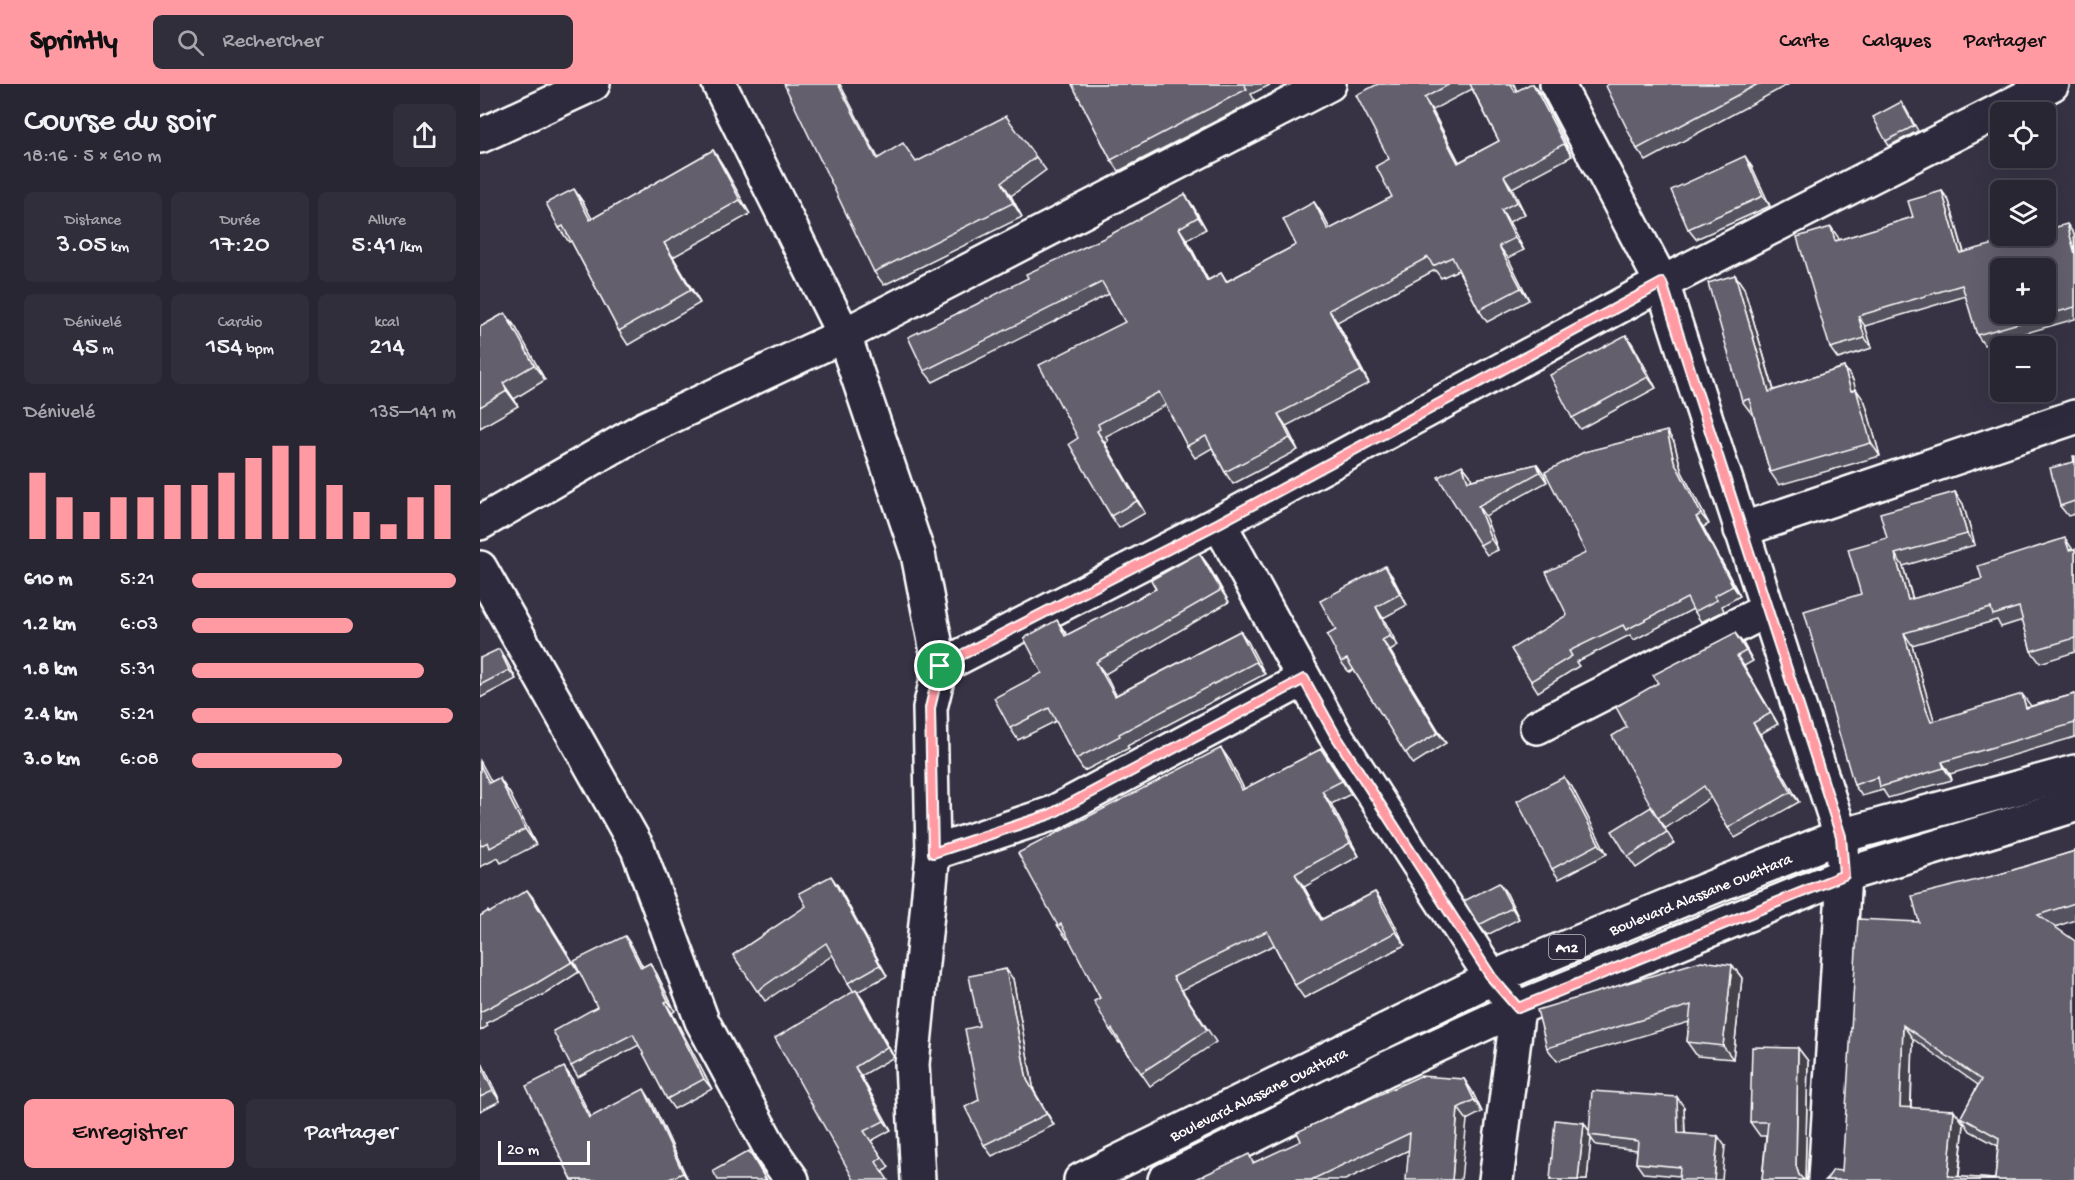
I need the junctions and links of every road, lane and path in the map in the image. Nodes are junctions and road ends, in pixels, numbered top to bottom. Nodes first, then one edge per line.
1 (593, 84) edge
2 (719, 84) edge
3 (1329, 84) edge
4 (1557, 84) edge
5 (2052, 84) edge
6 (480, 136) edge
7 (1662, 283) junction
8 (844, 335) junction
9 (2075, 417) edge
10 (480, 523) edge
11 (1219, 523) junction
12 (1741, 530) junction
13 (480, 568) edge
14 (1767, 610) junction
15 (940, 666) junction
16 (1304, 679) junction
17 (1537, 727) dead end
18 (2075, 772) edge
19 (2075, 805) edge
20 (1841, 836) junction
21 (933, 853) junction
22 (1844, 875) junction
23 (1492, 978) junction
24 (1518, 1008) junction
25 (792, 1180) edge
26 (918, 1180) edge
27 (1081, 1180) edge
28 (1165, 1180) edge
29 (1496, 1180) edge
30 (1825, 1180) edge

1 - 6 street
2 - 8 street
3 - 8 street
4 - 7 street
5 - 7 street
7 - 11 street
7 - 12 street
8 - 10 street
8 - 15 street
9 - 12 street
11 - 15 street
11 - 16 street
12 - 14 street
13 - 25 street
14 - 17 street
14 - 20 street
15 - 21 street
16 - 21 street
16 - 23 street
18 - 20 street, Boulevard Alassane Ouattara / A12
19 - 22 street, A12
20 - 22 street
20 - 23 street, Boulevard Alassane Ouattara / A12
21 - 26 street
22 - 24 street, A12
22 - 30 street
23 - 24 street
23 - 27 street, Boulevard Alassane Ouattara / A12
24 - 28 street, A12
24 - 29 street

